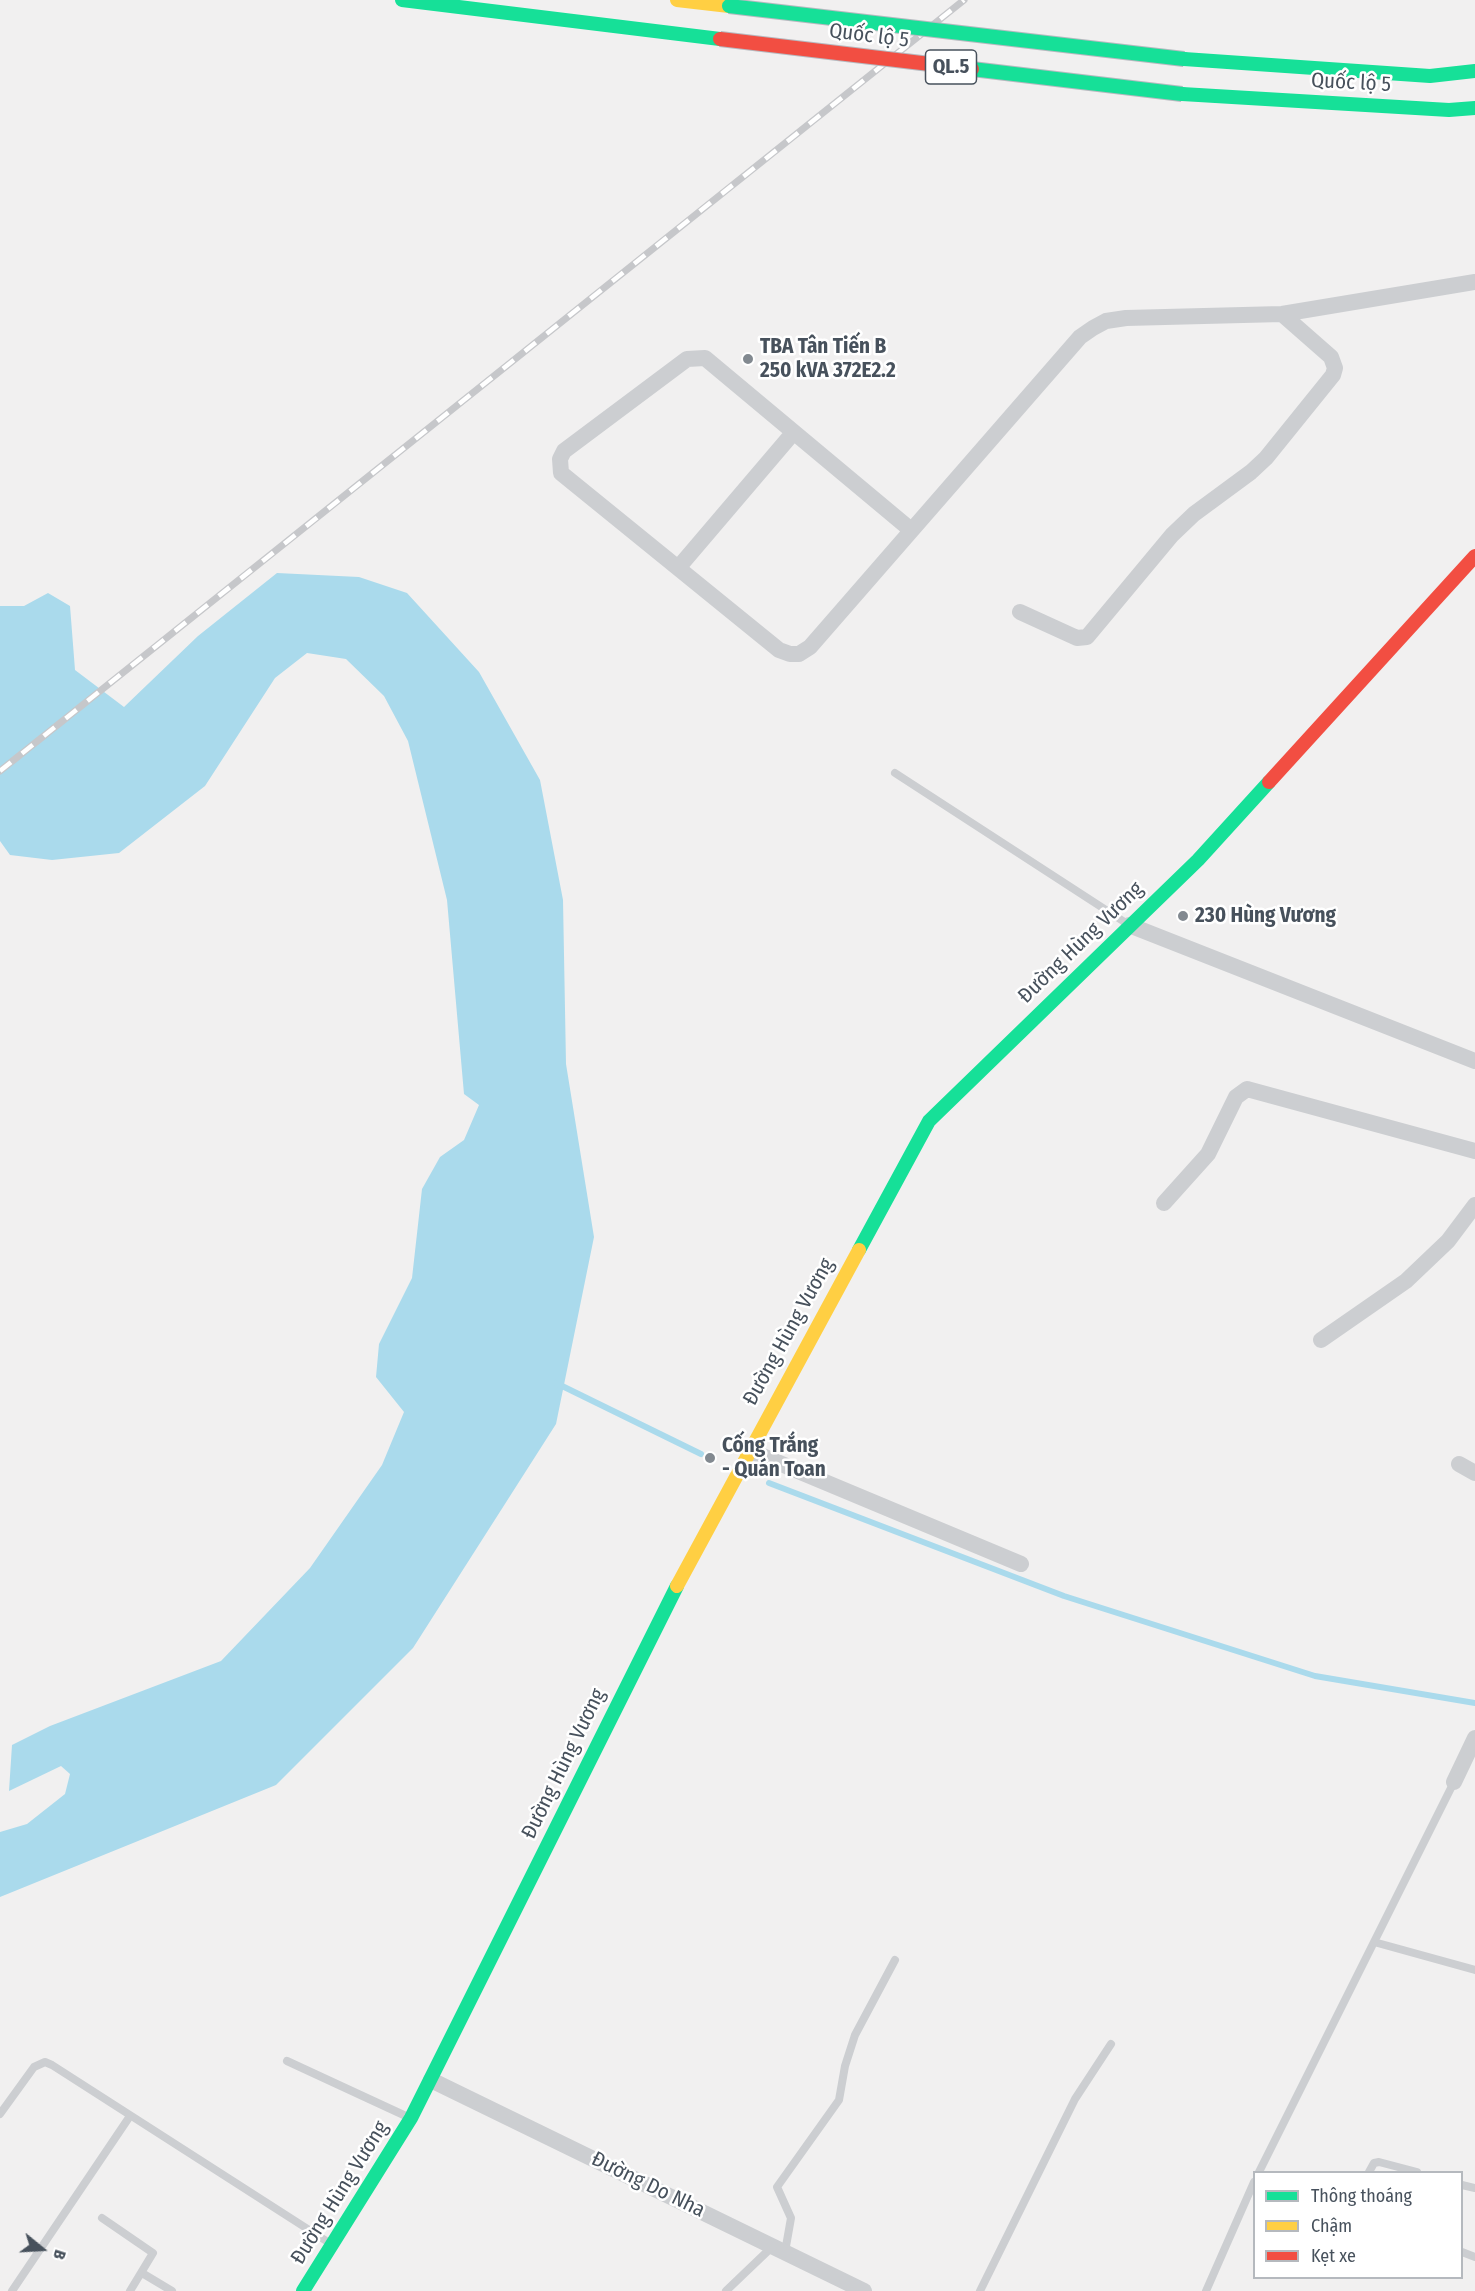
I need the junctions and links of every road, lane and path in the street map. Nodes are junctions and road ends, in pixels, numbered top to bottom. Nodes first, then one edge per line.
1 (402, 0) edge
2 (677, 0) edge
3 (1475, 71) edge
4 (1475, 108) edge
5 (1475, 282) edge
6 (1282, 314) junction
7 (793, 433) junction
8 (911, 530) junction
9 (1475, 556) edge
10 (678, 568) junction
11 (1020, 612) dead end
12 (895, 773) dead end
13 (1130, 925) junction
14 (1475, 1060) edge
15 (1475, 1151) edge
16 (1164, 1203) dead end
17 (1475, 1205) edge
18 (1322, 1340) dead end
19 (748, 1450) junction
20 (1459, 1464) dead end
21 (1475, 1473) edge
22 (1021, 1564) dead end
23 (1474, 1741) edge
24 (1454, 1782) joint
25 (1374, 1942) junction
26 (895, 1960) dead end
27 (1475, 1970) edge
28 (1111, 2044) dead end
29 (288, 2061) dead end
30 (431, 2080) junction
31 (0, 2114) edge
32 (130, 2116) junction
33 (411, 2118) junction
34 (1260, 2171) edge
35 (1370, 2171) edge
36 (1413, 2171) edge
37 (1253, 2184) edge
38 (102, 2218) dead end
39 (334, 2245) junction
40 (779, 2249) junction
41 (142, 2272) junction
42 (12, 2291) edge
43 (130, 2291) edge
44 (172, 2291) edge
45 (303, 2291) edge
46 (726, 2291) edge
47 (864, 2291) edge
48 (980, 2291) edge
49 (1206, 2291) edge

1 - 4 main road, Quốc lộ 5 / QL.5, bridge
2 - 3 main road, Quốc lộ 5 / QL.5, bridge
5 - 6 street
6 - 8 street
6 - 11 street
7 - 8 street
7 - 10 street
7 - 10 street
8 - 10 street
9 - 13 main road, Đường Hùng Vương
12 - 13 lane
13 - 14 street
13 - 19 main road, Đường Hùng Vương
15 - 16 street
17 - 18 street
19 - 22 street
19 - 30 main road, Đường Hùng Vương
20 - 21 street
23 - 24 street
24 - 25 lane
25 - 27 lane
25 - 34 lane
26 - 40 lane
28 - 48 lane
29 - 33 lane
30 - 33 main road, Đường Hùng Vương
30 - 40 street, Đường Do Nha
31 - 32 lane
32 - 39 lane
32 - 42 lane
33 - 39 main road, Đường Hùng Vương
35 - 36 lane
37 - 49 lane
38 - 41 lane
39 - 45 main road, Đường Hùng Vương
40 - 46 lane
40 - 47 street, Đường Do Nha
41 - 43 lane
41 - 44 lane

